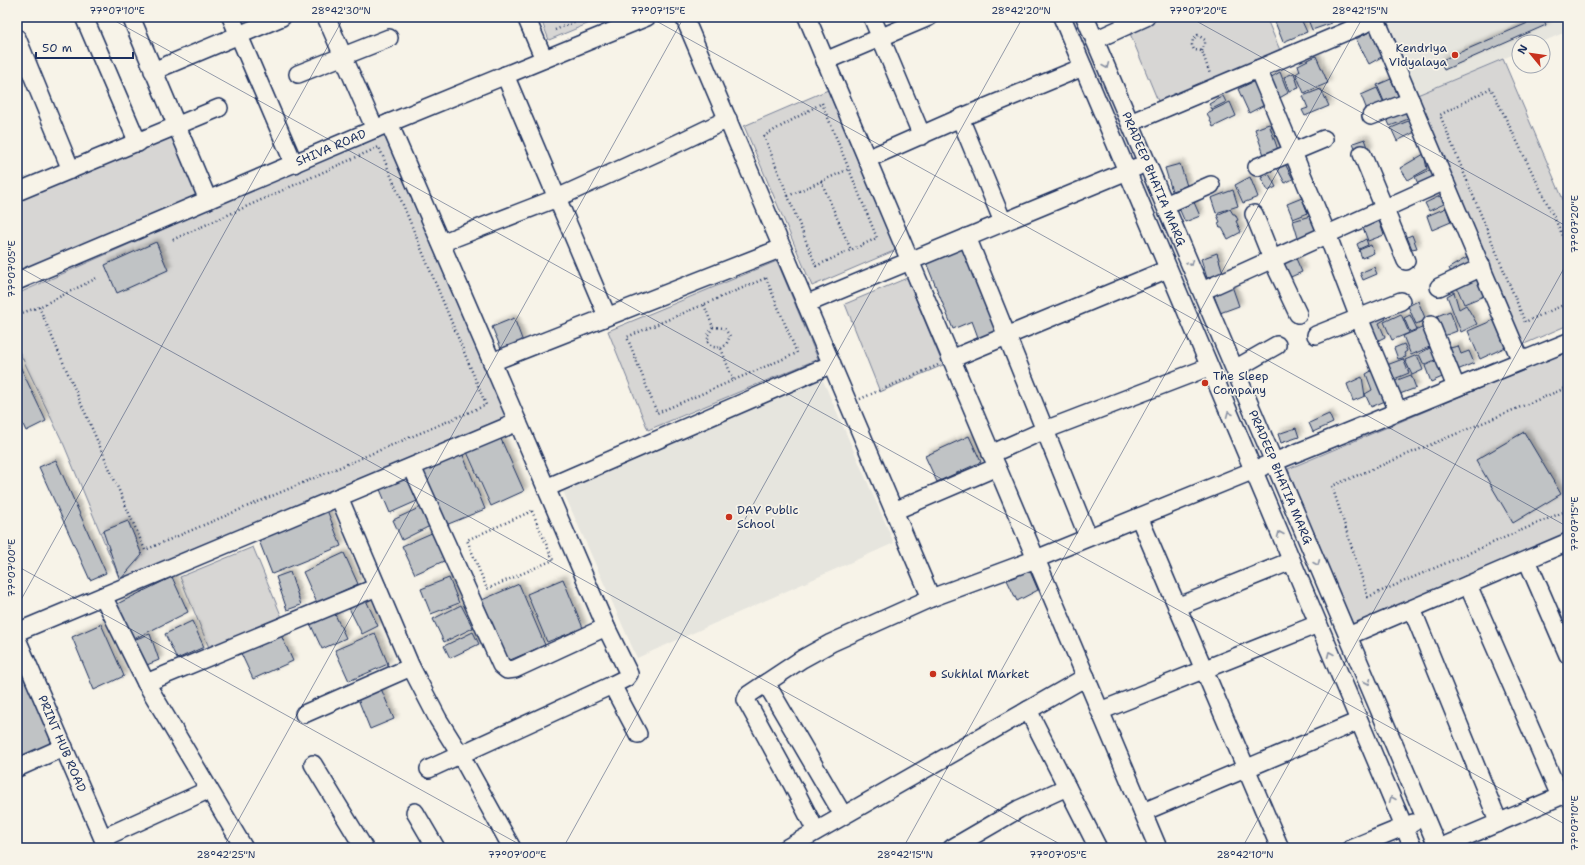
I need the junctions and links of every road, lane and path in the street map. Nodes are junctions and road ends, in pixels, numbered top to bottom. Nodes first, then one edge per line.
1 (84, 17) edge
2 (131, 17) edge
3 (231, 17) edge
4 (282, 17) edge
5 (326, 17) edge
6 (526, 17) edge
7 (586, 17) edge
8 (647, 17) edge
9 (684, 17) edge
10 (807, 17) edge
11 (872, 17) edge
12 (929, 17) edge
13 (1062, 17) edge
14 (1085, 17) edge
15 (1146, 17) edge
16 (1375, 18) edge
17 (556, 30) dead end
18 (239, 35) junction
19 (881, 37) junction
20 (17, 38) edge
21 (389, 38) dead end
22 (1095, 40) junction
23 (1202, 51) junction
24 (343, 56) junction
25 (544, 59) junction
26 (826, 60) junction
27 (1083, 67) junction
28 (1258, 69) junction
29 (153, 71) junction
30 (298, 74) dead end
31 (505, 75) junction
32 (1211, 78) dead end
33 (1411, 101) junction
34 (219, 108) dead end
35 (1371, 116) dead end
36 (960, 118) junction
37 (728, 119) junction
38 (1130, 123) junction
39 (382, 126) junction
40 (177, 127) junction
41 (922, 136) junction
42 (1324, 139) dead end
43 (138, 143) junction
44 (1293, 152) junction
45 (1362, 154) dead end
46 (867, 159) junction
47 (1147, 162) junction
48 (294, 164) junction
49 (1257, 167) dead end
50 (849, 169) junction
51 (71, 170) junction
52 (1126, 171) junction
53 (821, 181) junction
54 (1445, 181) junction
55 (1210, 185) dead end
56 (17, 192) edge
57 (788, 196) junction
58 (557, 198) junction
59 (208, 200) junction
60 (1165, 205) junction
61 (1384, 208) junction
62 (1254, 214) dead end
63 (1003, 222) junction
64 (1327, 234) junction
65 (967, 237) junction
66 (172, 240) dead end
67 (441, 243) junction
68 (1568, 246) edge
69 (782, 248) junction
70 (851, 250) junction
71 (1272, 259) junction
72 (1406, 260) dead end
73 (910, 261) junction
74 (1482, 267) junction
75 (1168, 269) junction
76 (97, 278) dead end
77 (17, 281) edge
78 (1439, 287) dead end
79 (1202, 291) junction
80 (1401, 301) dead end
81 (1568, 303) edge
82 (806, 304) junction
83 (704, 305) junction
84 (39, 307) junction
85 (19, 314) dead end
86 (1298, 314) dead end
87 (607, 316) junction
88 (1359, 318) junction
89 (1431, 325) dead end
90 (713, 327) junction
91 (1316, 335) dead end
92 (1006, 336) junction
93 (1568, 342) edge
94 (1277, 345) dead end
95 (721, 348) junction
96 (951, 359) junction
97 (1521, 361) junction
98 (492, 362) junction
99 (832, 364) junction
100 (1209, 367) junction
101 (1235, 369) junction
102 (733, 380) junction
103 (1456, 387) junction
104 (1568, 387) edge
105 (849, 404) junction
106 (1398, 411) junction
107 (518, 422) junction
108 (1045, 430) junction
109 (994, 460) junction
110 (1274, 461) junction
111 (412, 467) junction
112 (1253, 470) junction
113 (546, 488) junction
114 (339, 497) junction
115 (1568, 510) edge
116 (894, 512) junction
117 (1139, 517) junction
118 (1088, 537) junction
119 (1568, 542) edge
120 (1036, 559) junction
121 (1526, 560) junction
122 (1291, 561) junction
123 (1468, 585) junction
124 (378, 587) junction
125 (487, 589) joint
126 (103, 596) junction
127 (931, 598) junction
128 (1177, 607) junction
129 (1412, 609) junction
130 (1318, 624) junction
131 (606, 626) junction
132 (17, 632) edge
133 (1348, 636) junction
134 (17, 639) edge
135 (1568, 655) edge
136 (411, 667) junction
137 (1204, 670) junction
138 (1086, 677) junction
139 (146, 683) junction
140 (766, 683) junction
141 (612, 685) junction
142 (1028, 710) junction
143 (1100, 711) junction
144 (304, 714) dead end
145 (1359, 721) junction
146 (638, 734) dead end
147 (64, 747) junction
148 (461, 756) junction
149 (313, 764) dead end
150 (17, 768) edge
151 (429, 769) dead end
152 (1246, 769) junction
153 (1067, 787) junction
154 (208, 790) junction
155 (1564, 795) edge
156 (415, 812) dead end
157 (1143, 812) junction
158 (843, 815) junction
159 (1426, 818) junction
160 (1499, 823) junction
161 (1404, 828) junction
162 (816, 831) junction
163 (105, 843) edge
164 (244, 848) edge
165 (364, 848) edge
166 (436, 848) edge
167 (512, 848) edge
168 (787, 848) edge
169 (952, 848) edge
170 (1098, 848) edge
171 (1158, 848) edge
172 (1280, 848) edge
173 (1352, 848) edge
174 (1413, 848) edge
175 (1439, 848) edge

1 - 43 street
2 - 29 street
3 - 18 street
4 - 18 street
5 - 24 street
6 - 25 street
7 - 17 path
8 - 25 street, SHIVA ROAD
9 - 37 street
10 - 26 street
11 - 19 street
12 - 19 street
13 - 27 street, PRADEEP BHATIA MARG
14 - 22 street, PRADEEP BHATIA MARG
15 - 22 street
16 - 28 street
16 - 33 street
18 - 29 street
18 - 48 street
19 - 26 street
19 - 41 street
20 - 51 street
21 - 24 street
22 -> 38 street, PRADEEP BHATIA MARG
23 - 23 path
23 - 32 path
24 - 30 street
24 - 39 street
25 - 31 street, SHIVA ROAD
26 - 46 street
27 - 36 street
27 - 52 street, PRADEEP BHATIA MARG
28 - 38 street
28 - 44 street
29 - 40 street
31 - 39 street, SHIVA ROAD
31 - 58 street
33 - 35 street
33 - 54 street
34 - 40 street
36 - 41 street
36 - 63 street
37 - 58 street
37 - 69 street
38 - 47 street, PRADEEP BHATIA MARG
39 - 48 street, SHIVA ROAD
39 - 67 street
40 - 43 street
40 - 59 street
41 - 46 street
42 - 44 street
43 - 51 street
44 - 49 street
44 - 64 street
45 - 61 street
46 - 73 street
47 - 52 street
47 - 60 street, PRADEEP BHATIA MARG
48 - 59 street, SHIVA ROAD
50 - 53 path
50 - 57 path
50 - 70 path
51 - 56 street
52 - 63 street
52 - 75 street, PRADEEP BHATIA MARG
53 - 57 path
53 - 70 path
54 - 61 street
54 - 74 street
55 - 60 street
57 - 70 path
58 - 67 street
58 - 87 street
59 - 77 street, SHIVA ROAD
60 -> 79 street, PRADEEP BHATIA MARG
61 - 64 street
61 - 72 street
62 - 71 street
63 - 65 street
64 - 71 street
64 - 88 street
65 - 73 street
65 - 92 street
66 - 84 path
67 - 98 street
68 - 81 path
69 - 82 street
69 - 87 street
71 - 79 street
71 - 86 street
73 - 82 street
73 - 96 street
74 - 78 street
74 - 97 street
75 - 92 street
75 - 100 street, PRADEEP BHATIA MARG
76 - 84 path
79 - 101 street, PRADEEP BHATIA MARG
80 - 88 street
82 - 99 street
83 - 90 path
83 - 102 path
83 - 102 path
84 - 85 path
87 - 98 street
88 - 91 street
88 - 106 street
89 - 103 street
90 - 95 path
90 - 95 path
92 - 96 street
92 - 108 street
93 - 97 street
94 - 101 street
95 - 102 path
96 - 105 path
96 - 109 street
97 - 103 street
98 - 107 street
99 - 105 street
99 - 113 street
100 - 108 street
112 -> 100 street, PRADEEP BHATIA MARG
101 - 110 street, PRADEEP BHATIA MARG
103 - 106 street
104 - 115 path
105 - 116 street
106 - 110 street
107 - 111 street
107 - 113 street
108 - 109 street
108 - 118 street
109 - 116 street
109 - 120 street
110 - 112 street
110 -> 133 street, PRADEEP BHATIA MARG
111 - 114 street
111 - 131 street
112 - 117 street
122 -> 112 street, PRADEEP BHATIA MARG
113 - 131 street
114 - 124 street
114 - 126 street
116 - 127 street
117 - 118 street
117 - 128 street
118 - 120 street
119 - 121 street
120 - 127 street
120 - 138 street
121 - 123 street
121 - 135 street
122 - 128 street
122 - 130 street, PRADEEP BHATIA MARG
123 - 129 street
123 - 155 street
124 - 136 street
124 - 139 street
125 - 125 path
126 - 132 street
126 - 139 street
127 - 140 street
128 - 137 street
129 - 133 street
129 - 160 street
130 - 137 street
145 -> 130 street, PRADEEP BHATIA MARG
131 - 141 street
133 -> 159 street, PRADEEP BHATIA MARG
134 - 147 street, PRINT HUB ROAD
136 - 144 street
136 - 148 street
137 - 143 street
137 - 152 street
138 - 142 street
138 - 143 street
139 - 154 street
140 - 158 street
140 - 162 street
141 - 146 street
141 - 148 street
142 - 153 street
142 - 158 street
143 - 157 street
145 - 152 street
161 -> 145 street, PRADEEP BHATIA MARG
147 - 150 street
147 - 163 street, PRINT HUB ROAD
148 - 151 street
148 - 167 street
149 - 165 street
152 - 157 street
152 - 172 street
153 - 169 street
153 - 170 street
154 - 163 street
154 - 164 street
155 - 160 street
156 - 166 street
157 - 171 street
158 - 162 street
159 - 161 street
159 - 175 street, PRADEEP BHATIA MARG
160 - 175 street
161 - 173 street
161 - 174 street, PRADEEP BHATIA MARG
162 - 168 street

